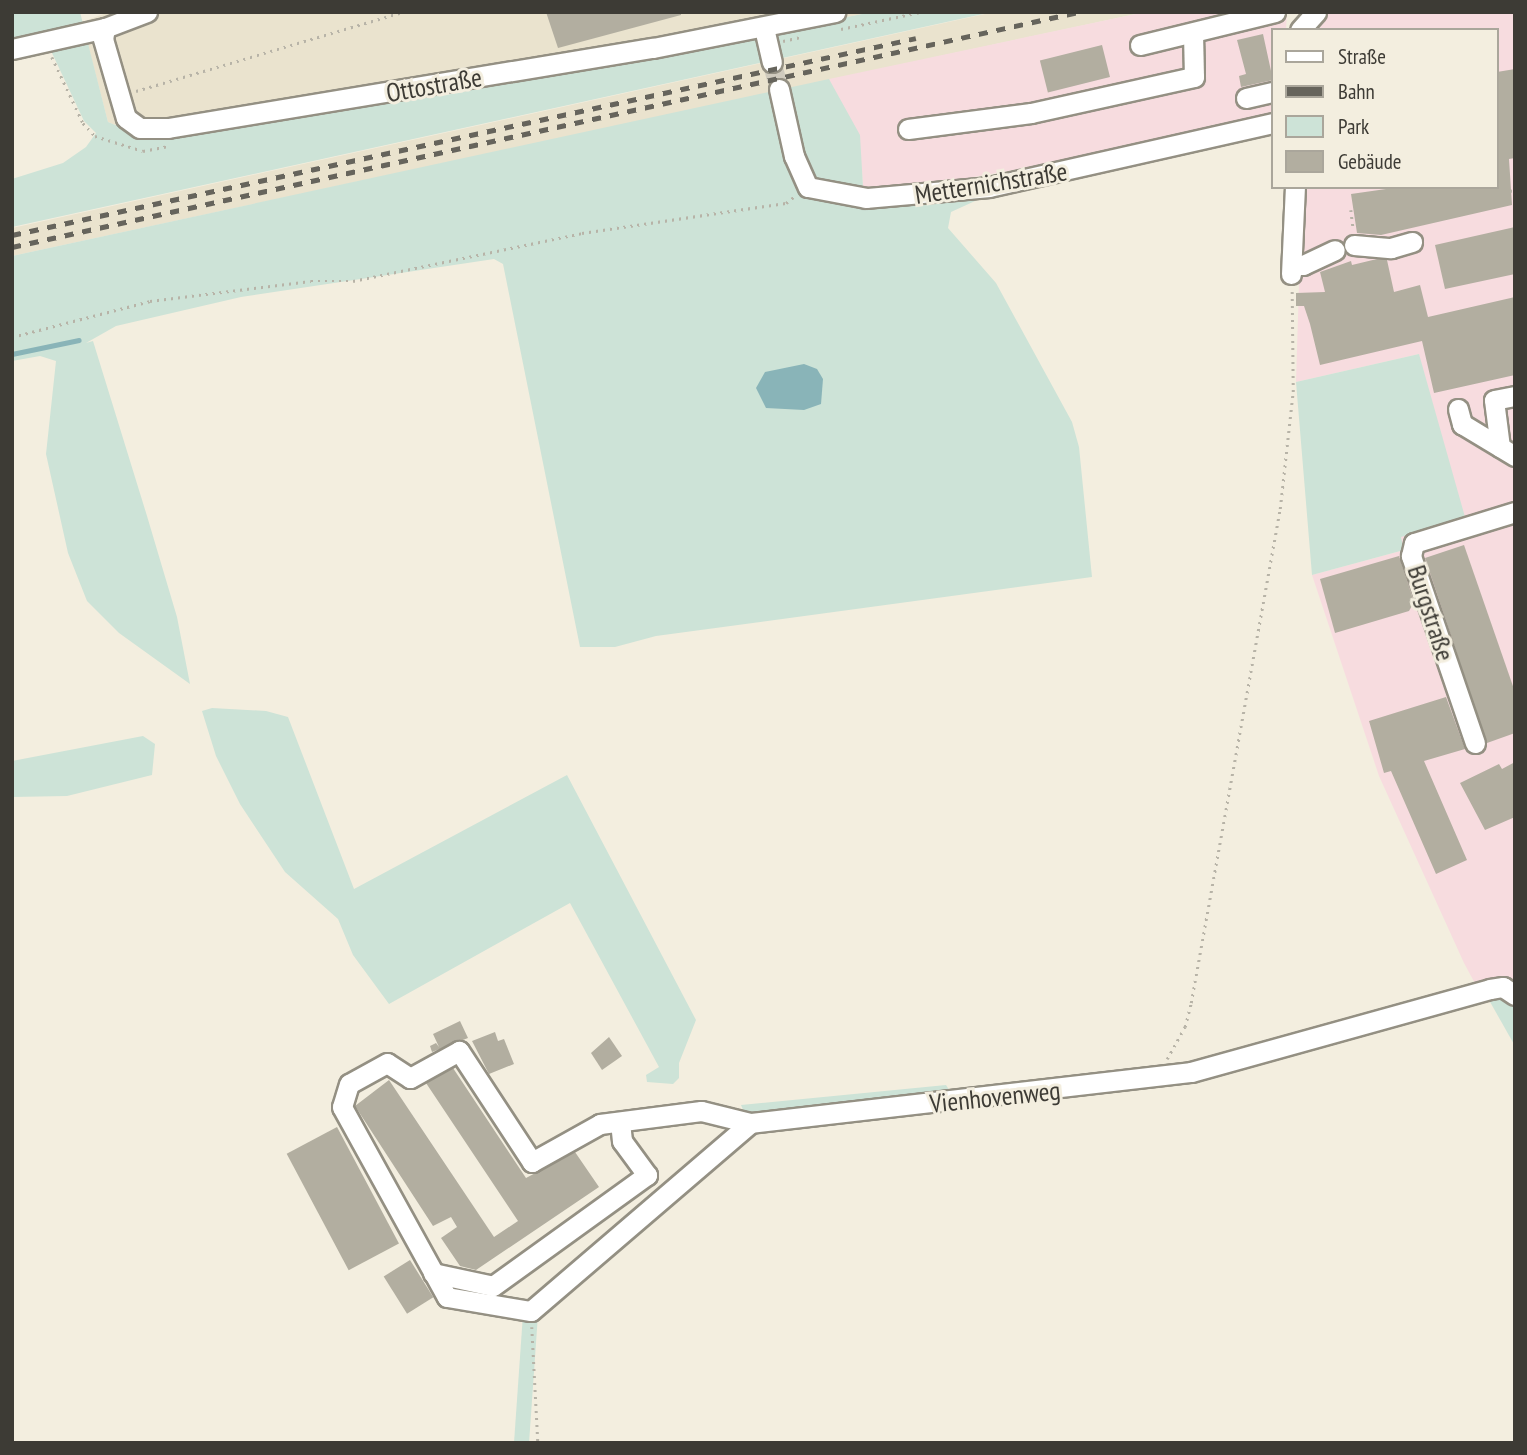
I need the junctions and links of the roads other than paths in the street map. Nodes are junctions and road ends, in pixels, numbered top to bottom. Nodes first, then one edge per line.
1 (147, 12) edge
2 (1275, 12) edge
3 (1316, 12) edge
4 (833, 22) edge
5 (105, 27) junction
6 (1302, 28) edge
7 (1193, 33) junction
8 (1140, 46) dead end
9 (12, 49) edge
10 (779, 89) tunnel mouth
11 (1272, 92) edge
12 (1246, 98) dead end
13 (1272, 123) edge
14 (908, 129) dead end
15 (1295, 189) edge
16 (1412, 242) dead end
17 (1515, 396) edge
18 (1458, 409) dead end
19 (1508, 451) edge
20 (1515, 512) edge
21 (1475, 743) dead end
22 (1515, 995) edge
23 (620, 1122) junction
24 (750, 1123) junction
25 (433, 1273) junction

1 - 5 street
2 - 7 street
3 - 6 street
4 - 5 street, Ottostraße
5 - 9 street
7 - 8 street
7 - 14 street
10 - 13 street, Metternichstraße
11 - 12 street
15 - 16 street
17 - 19 street
18 - 19 street
20 - 21 street, Burgstraße
22 - 24 street, Vienhovenweg
23 - 24 street
23 - 25 street
23 - 25 street
24 - 25 street

